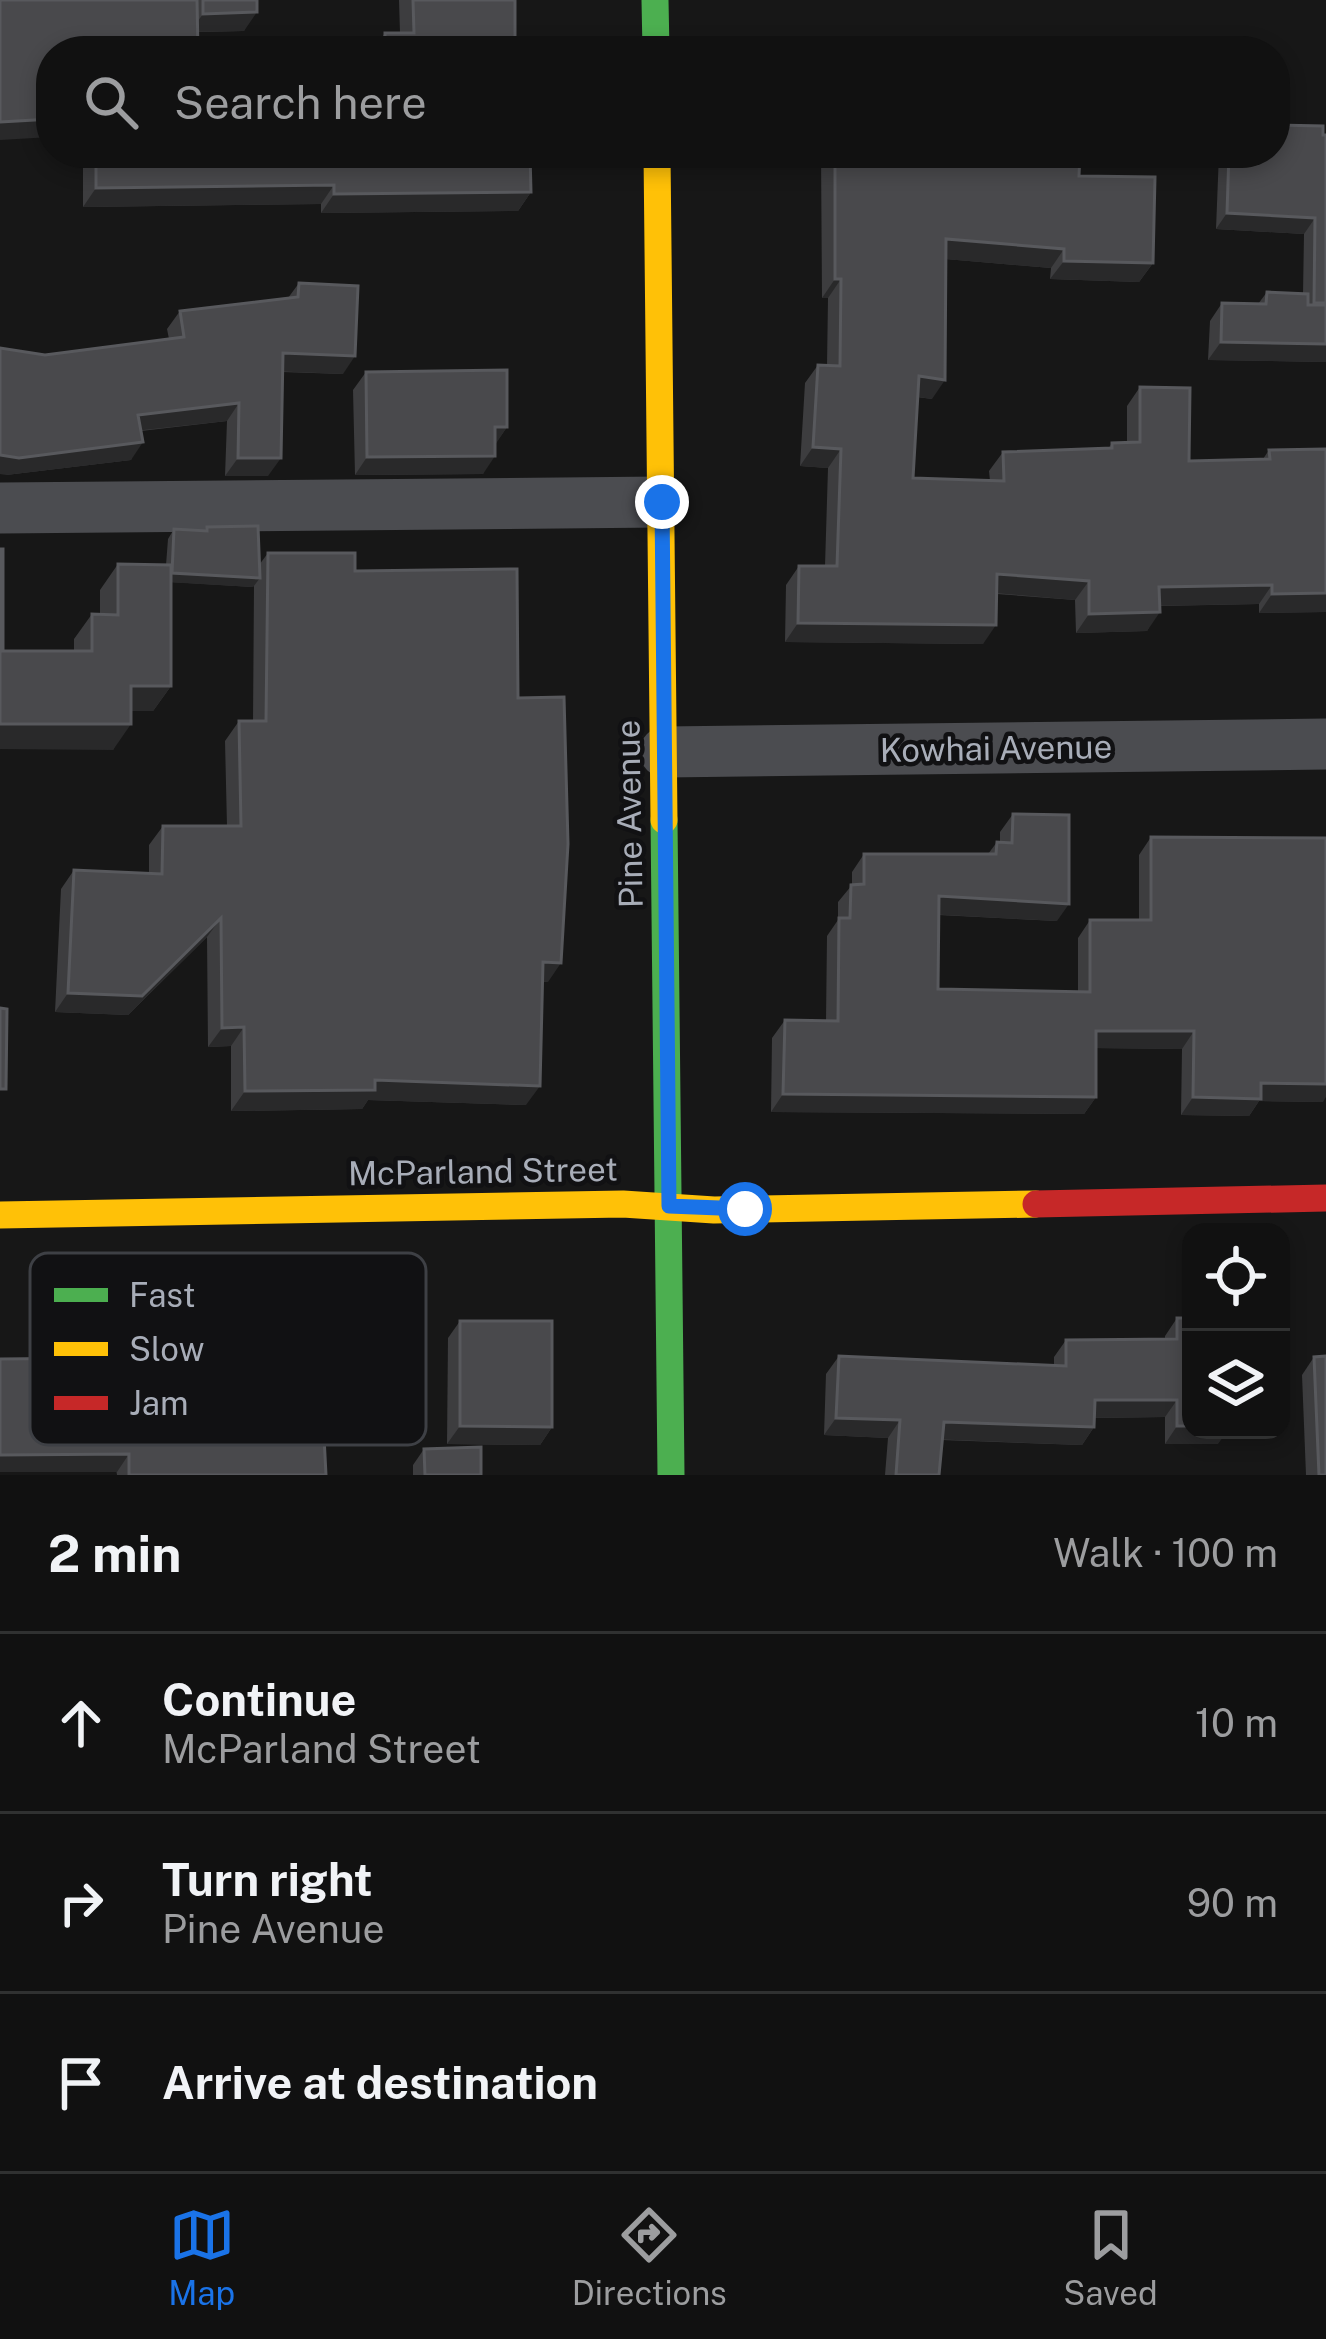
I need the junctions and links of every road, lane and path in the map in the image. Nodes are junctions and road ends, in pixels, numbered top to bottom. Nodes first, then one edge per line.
1 (656, 0) edge
2 (656, 36) edge
3 (657, 168) edge
4 (662, 502) junction
5 (0, 508) edge
6 (1326, 744) edge
7 (665, 752) junction
8 (1326, 1198) edge
9 (669, 1206) junction
10 (0, 1215) edge
11 (671, 1475) edge

1 - 2 street
3 - 4 street, Pine Avenue
4 - 5 street
4 - 7 street, Pine Avenue
6 - 7 street, Kowhai Avenue
7 - 9 street, Pine Avenue
8 - 9 street, McParland Street
9 - 10 street, McParland Street
9 - 11 street, Pine Avenue

